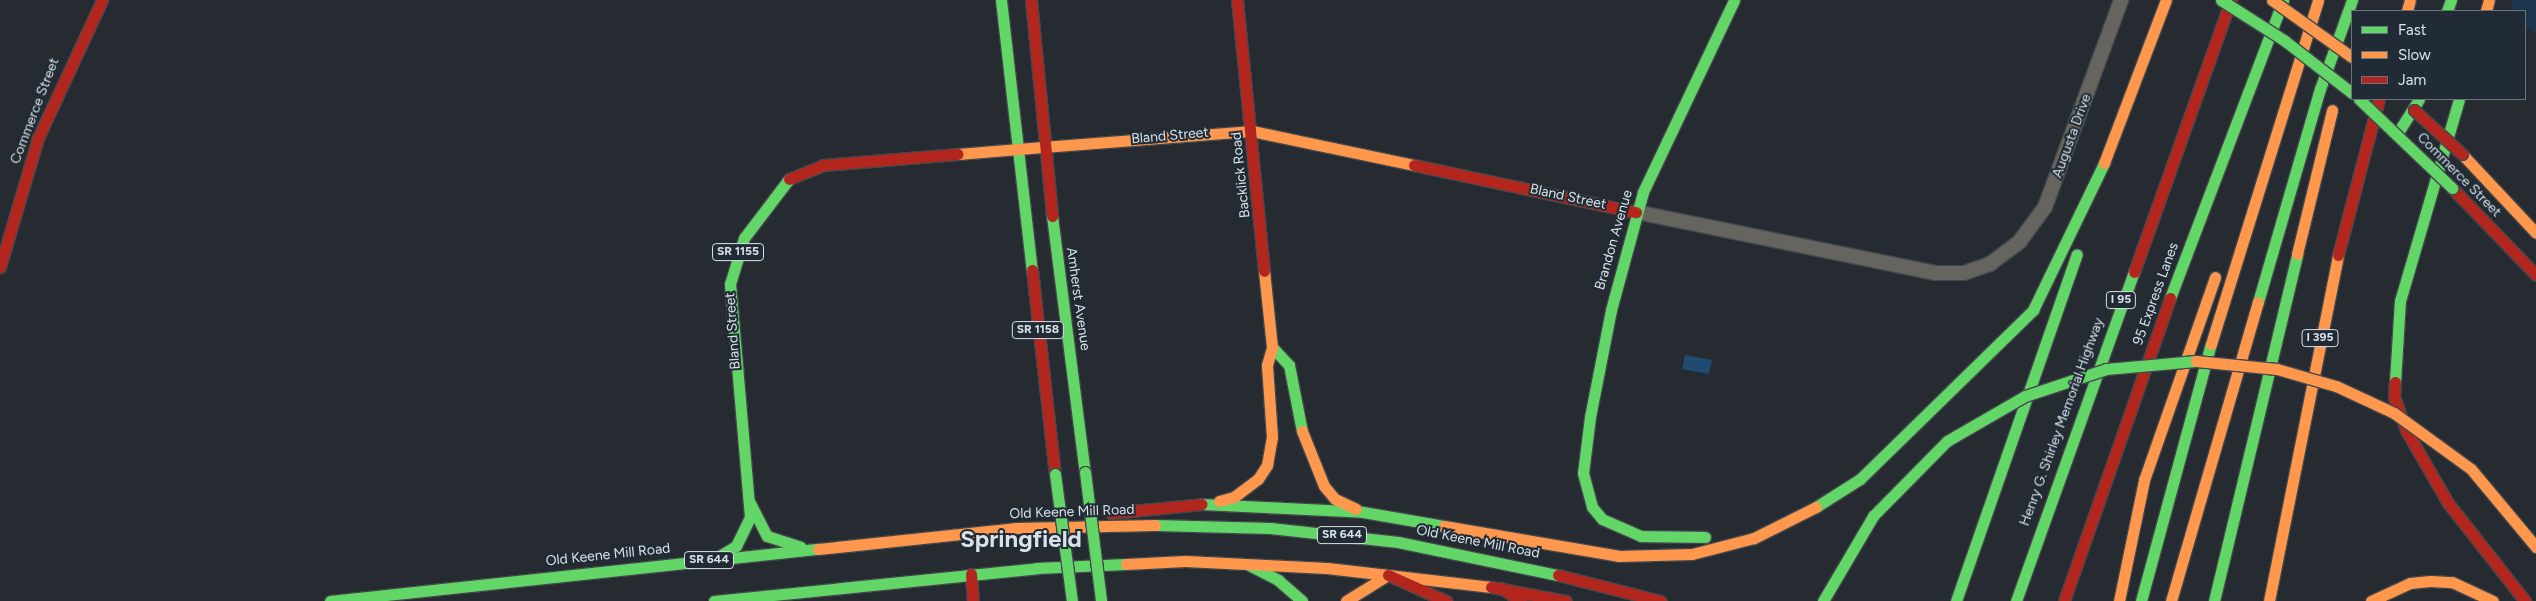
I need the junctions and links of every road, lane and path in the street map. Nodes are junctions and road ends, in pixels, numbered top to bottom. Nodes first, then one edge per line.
1 (102, 0) edge
2 (1001, 0) edge
3 (1031, 0) edge
4 (1237, 0) edge
5 (1734, 0) edge
6 (2121, 0) edge
7 (2166, 0) edge
8 (2221, 0) edge
9 (2231, 0) edge
10 (2272, 0) edge
11 (2283, 0) edge
12 (2318, 0) edge
13 (2352, 0) edge
14 (2351, 41) edge
15 (2351, 56) edge
16 (2351, 92) edge
17 (2360, 100) edge
18 (2379, 100) edge
19 (2402, 100) edge
20 (2419, 100) edge
21 (2459, 100) edge
22 (2414, 110) junction
23 (2277, 124) junction
24 (1252, 131) junction
25 (2397, 134) junction
26 (1043, 147) junction
27 (1017, 149) junction
28 (2096, 184) junction
29 (1636, 212) junction
30 (2536, 233) edge
31 (2226, 249) dead end
32 (1999, 259) joint
33 (0, 267) edge
34 (2219, 267) dead end
35 (2536, 275) edge
36 (1272, 346) junction
37 (750, 503) junction
38 (1202, 504) junction
39 (1363, 512) junction
40 (2283, 524) junction
41 (1017, 528) junction
42 (1754, 538) junction
43 (2536, 547) edge
44 (812, 549) junction
45 (713, 559) junction
46 (1244, 562) junction
47 (971, 574) junction
48 (1388, 575) junction
49 (2273, 580) junction
50 (455, 586) junction
51 (1501, 588) junction
52 (330, 601) edge
53 (456, 601) edge
54 (714, 601) edge
55 (973, 601) edge
56 (1072, 601) edge
57 (1101, 601) edge
58 (1302, 601) edge
59 (1346, 601) edge
60 (1446, 601) edge
61 (1521, 601) edge
62 (1566, 601) edge
63 (1661, 601) edge
64 (1823, 601) edge
65 (1956, 601) edge
66 (2016, 601) edge
67 (2064, 601) edge
68 (2119, 601) edge
69 (2141, 601) edge
70 (2171, 601) edge
71 (2214, 601) edge
72 (2262, 601) edge
73 (2269, 601) edge
74 (2283, 601) edge
75 (2371, 601) edge
76 (2493, 601) edge
77 (2525, 601) edge

1 - 33 main road, Commerce Street
2 - 27 main road, SR 1158
3 - 26 main road, Amherst Avenue / SR 1158
4 - 24 main road, Backlick Road
5 - 29 main road, Brandon Avenue
6 - 32 street, Augusta Drive
7 - 28 main road
8 - 16 main road, bridge
9 - 66 main road, Henry G. Shirley Memorial Highway / I 95
10 - 15 main road, bridge
11 - 67 main road, 95 Express Lanes
12 - 23 main road
13 - 70 main road
14 - 71 main road
17 - 25 main road, Commerce Street, bridge
18 - 40 main road, I 395
19 - 22 main road, Commerce Street
20 - 22 main road
21 - 77 main road
22 - 25 main road
22 - 30 main road, Commerce Street, bridge
23 - 31 main road
23 - 69 main road
24 - 26 main road, Bland Street / SR 1155
24 - 29 main road, Bland Street / SR 1155
24 - 36 main road, Backlick Road
25 - 35 main road, Commerce Street, bridge
26 - 27 main road, Bland Street / SR 1155
26 - 57 main road, Amherst Avenue / SR 1158, bridge
27 - 37 main road, Bland Street / SR 1155
27 - 56 main road, SR 1158, bridge
28 - 42 main road
28 - 65 main road
29 - 32 street, Bland Street
29 - 42 main road, Brandon Avenue
34 - 68 main road
36 - 38 main road, Backlick Road
36 - 39 main road
37 - 44 main road
37 - 45 main road
38 - 39 main road
38 - 41 main road
39 - 42 main road
40 - 49 main road, I 395
40 - 74 main road
41 - 44 main road, Old Keene Mill Road / SR 644
41 - 63 main road, Old Keene Mill Road / SR 644
43 - 64 main road, bridge
44 - 45 main road, Old Keene Mill Road / SR 644
45 - 50 main road, Old Keene Mill Road / SR 644
46 - 47 main road
46 - 48 main road
46 - 58 main road
47 - 54 main road
47 - 55 main road
48 - 51 main road
48 - 59 main road
48 - 60 main road
49 - 72 main road
49 - 73 main road, I 395
50 - 52 main road, Old Keene Mill Road / SR 644
50 - 53 street
51 - 61 main road
51 - 62 main road
75 - 76 main road

